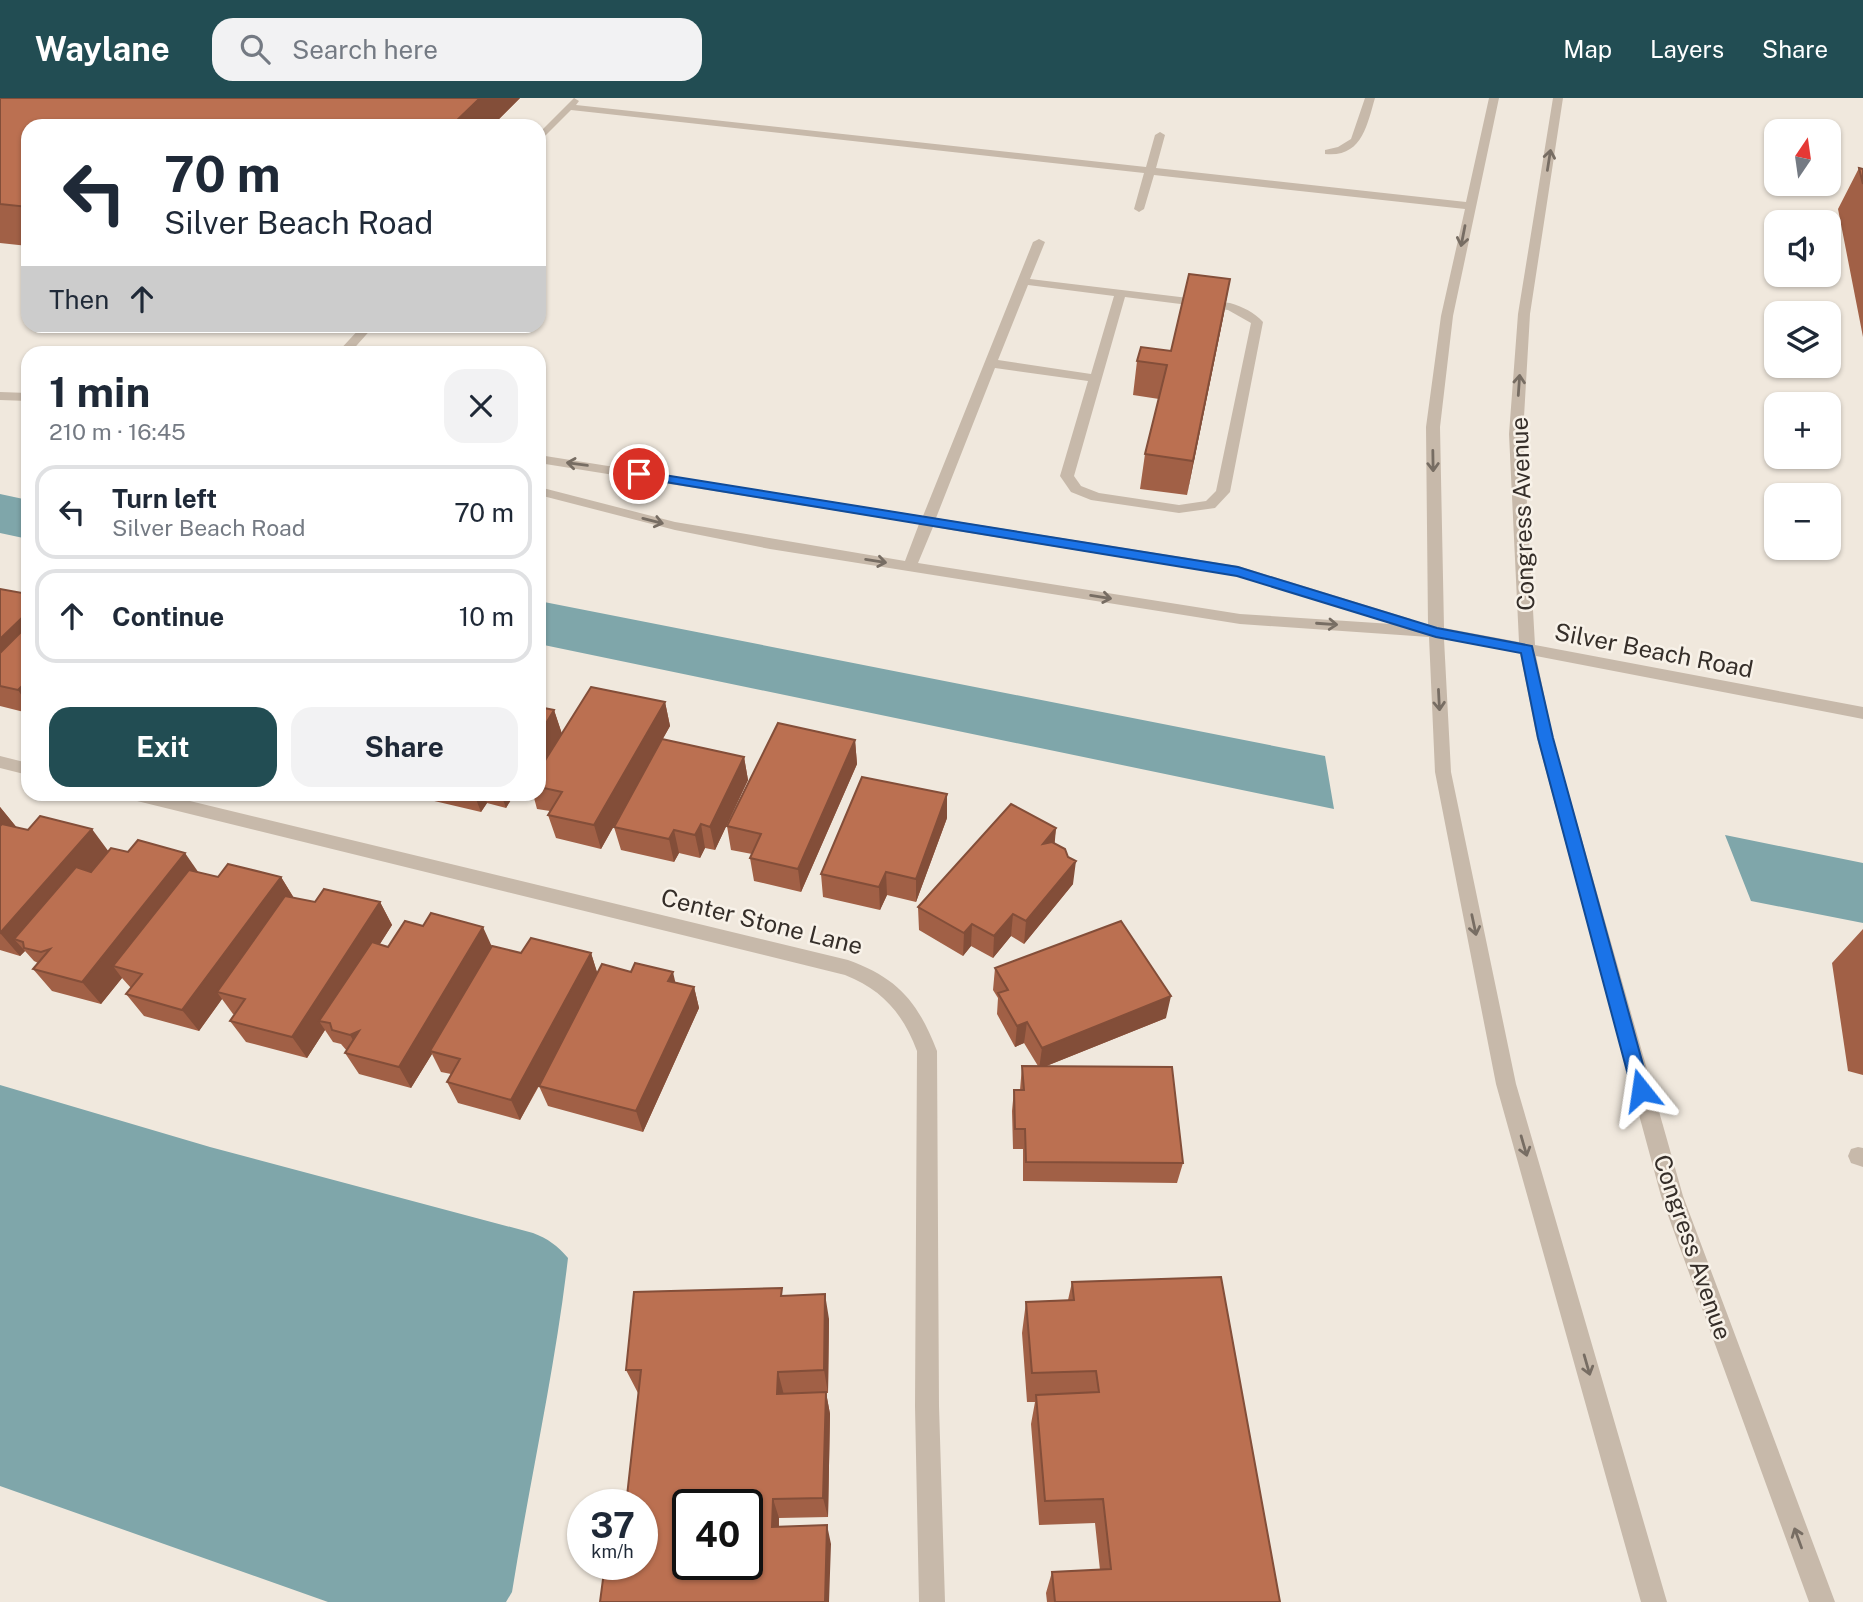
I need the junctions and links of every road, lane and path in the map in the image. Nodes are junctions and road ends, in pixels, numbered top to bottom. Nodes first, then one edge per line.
1 (577, 98) edge
2 (1370, 98) edge
3 (1494, 98) edge
4 (1558, 98) edge
5 (568, 107) junction
6 (546, 131) edge
7 (1160, 135) dead end
8 (1329, 152) dead end
9 (1150, 171) junction
10 (1469, 206) junction
11 (1139, 209) dead end
12 (1038, 242) dead end
13 (1023, 281) junction
14 (1120, 294) junction
15 (362, 333) edge
16 (349, 346) edge
17 (990, 363) junction
18 (1095, 378) junction
19 (0, 396) edge
20 (21, 397) edge
21 (546, 460) edge
22 (546, 493) edge
23 (927, 521) junction
24 (910, 566) junction
25 (1436, 632) junction
26 (1527, 649) junction
27 (1863, 713) edge
28 (0, 762) edge
29 (21, 767) edge
30 (162, 801) edge
31 (932, 1602) edge
32 (1654, 1602) edge
33 (1822, 1602) edge

1 - 5 street
2 - 8 street
3 - 10 street
26 -> 4 street, Congress Avenue
5 - 6 street
5 - 9 street
7 - 9 street
9 - 10 street
9 - 11 street
10 -> 25 street
12 - 13 street
13 - 14 street
13 - 17 street
14 - 18 street
14 - 18 street
15 - 16 street
17 - 18 street
17 - 23 street
19 - 20 street
23 -> 21 street
22 -> 24 street
23 - 24 street
23 - 25 street
24 -> 25 street
25 - 26 street, Silver Beach Road
25 -> 32 street
26 - 27 street, Silver Beach Road
33 -> 26 street, Congress Avenue
28 - 29 street
30 - 31 street, Center Stone Lane

